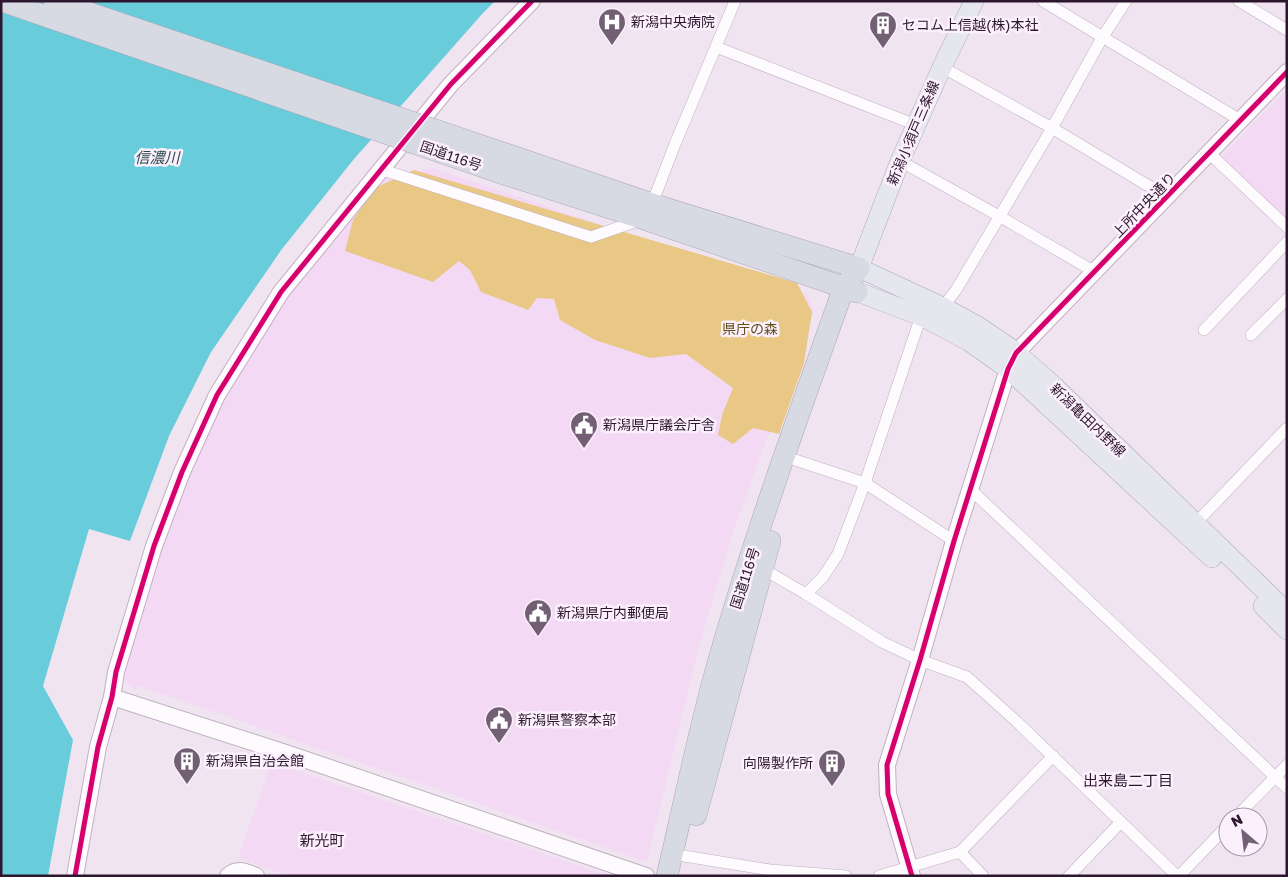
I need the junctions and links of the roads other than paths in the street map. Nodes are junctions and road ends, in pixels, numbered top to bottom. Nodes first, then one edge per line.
1 (2, 1) edge
2 (54, 1) edge
3 (532, 1) edge
4 (735, 1) edge
5 (974, 1) edge
6 (1042, 1) edge
7 (1126, 1) edge
8 (1239, 1) edge
9 (1287, 30) edge
10 (1102, 38) junction
11 (716, 47) junction
12 (942, 67) junction
13 (1287, 72) edge
14 (1240, 120) junction
15 (916, 125) junction
16 (1052, 128) junction
17 (1209, 153) junction
18 (900, 162) junction
19 (509, 166) junction
20 (380, 169) junction
21 (1167, 197) junction
22 (648, 212) junction
23 (999, 216) junction
24 (1287, 227) edge
25 (1287, 242) edge
26 (859, 268) junction
27 (1095, 272) junction
28 (851, 290) junction
29 (1287, 299) edge
30 (943, 307) junction
31 (921, 316) junction
32 (1204, 330) dead end
33 (1251, 335) dead end
34 (1012, 361) junction
35 (1287, 428) edge
36 (795, 460) junction
37 (864, 484) junction
38 (970, 489) junction
39 (1195, 524) junction
40 (954, 541) junction
41 (763, 569) junction
42 (806, 594) junction
43 (1287, 612) edge
44 (1287, 630) edge
45 (920, 660) junction
46 (112, 696) junction
47 (1053, 756) junction
48 (1287, 765) edge
49 (1275, 777) junction
50 (1287, 788) edge
51 (1246, 807) edge
52 (1121, 822) junction
53 (1218, 835) edge
54 (960, 852) junction
55 (682, 866) edge
56 (911, 871) edge
57 (75, 876) edge
58 (228, 876) edge
59 (256, 876) edge
60 (646, 876) edge
61 (667, 876) edge
62 (846, 876) edge
63 (879, 876) edge
64 (983, 876) edge
65 (1069, 876) edge
66 (1178, 876) edge

1 - 19 highway, 国道116号, bridge
2 - 19 highway, 国道116号, bridge
3 - 20 street
4 - 11 street
5 - 12 main road, 新潟小須戸三条線
6 - 10 street
7 - 10 street
8 - 9 street
10 - 14 street
10 - 16 street
11 - 15 street
11 - 22 street
12 - 15 main road, 新潟小須戸三条線
12 - 16 street
13 - 14 street, 上所中央通り
14 - 17 street, 上所中央通り
15 - 18 main road, 新潟小須戸三条線
16 - 21 street
16 - 23 street
17 - 21 street, 上所中央通り
17 - 24 street
18 - 23 street
18 - 26 main road, 新潟小須戸三条線
19 - 22 highway, 国道116号
20 - 22 street
20 - 46 street
21 - 27 street, 上所中央通り
22 - 26 highway, 国道116号
22 - 28 highway, 国道116号
23 - 27 street
23 - 30 street
25 - 32 street
26 - 28 highway, 国道116号
26 - 30 main road, 新潟亀田内野線
27 - 34 street, 上所中央通り
28 - 31 main road, 新潟亀田内野線
28 - 36 highway, 国道116号
28 - 61 highway, 国道116号
29 - 33 street
30 - 34 main road, 新潟亀田内野線
31 - 34 main road, 新潟亀田内野線
31 - 37 street
34 - 38 street
34 - 39 main road, 新潟亀田内野線
34 - 44 main road, 新潟亀田内野線
35 - 39 street
36 - 37 street
36 - 41 highway, 国道116号
37 - 40 street
37 - 42 street
38 - 40 street
38 - 49 street
39 - 43 main road, 新潟亀田内野線
40 - 45 street
41 - 42 street
41 - 55 highway, 国道116号
42 - 45 street
45 - 47 street
45 - 56 street
46 - 57 street
46 - 60 street
47 - 52 street
47 - 54 street
48 - 49 street
49 - 50 street
49 - 51 street
52 - 65 street
52 - 66 street
53 - 66 street
54 - 56 street
54 - 64 street
55 - 62 street
56 - 63 street
58 - 59 street

